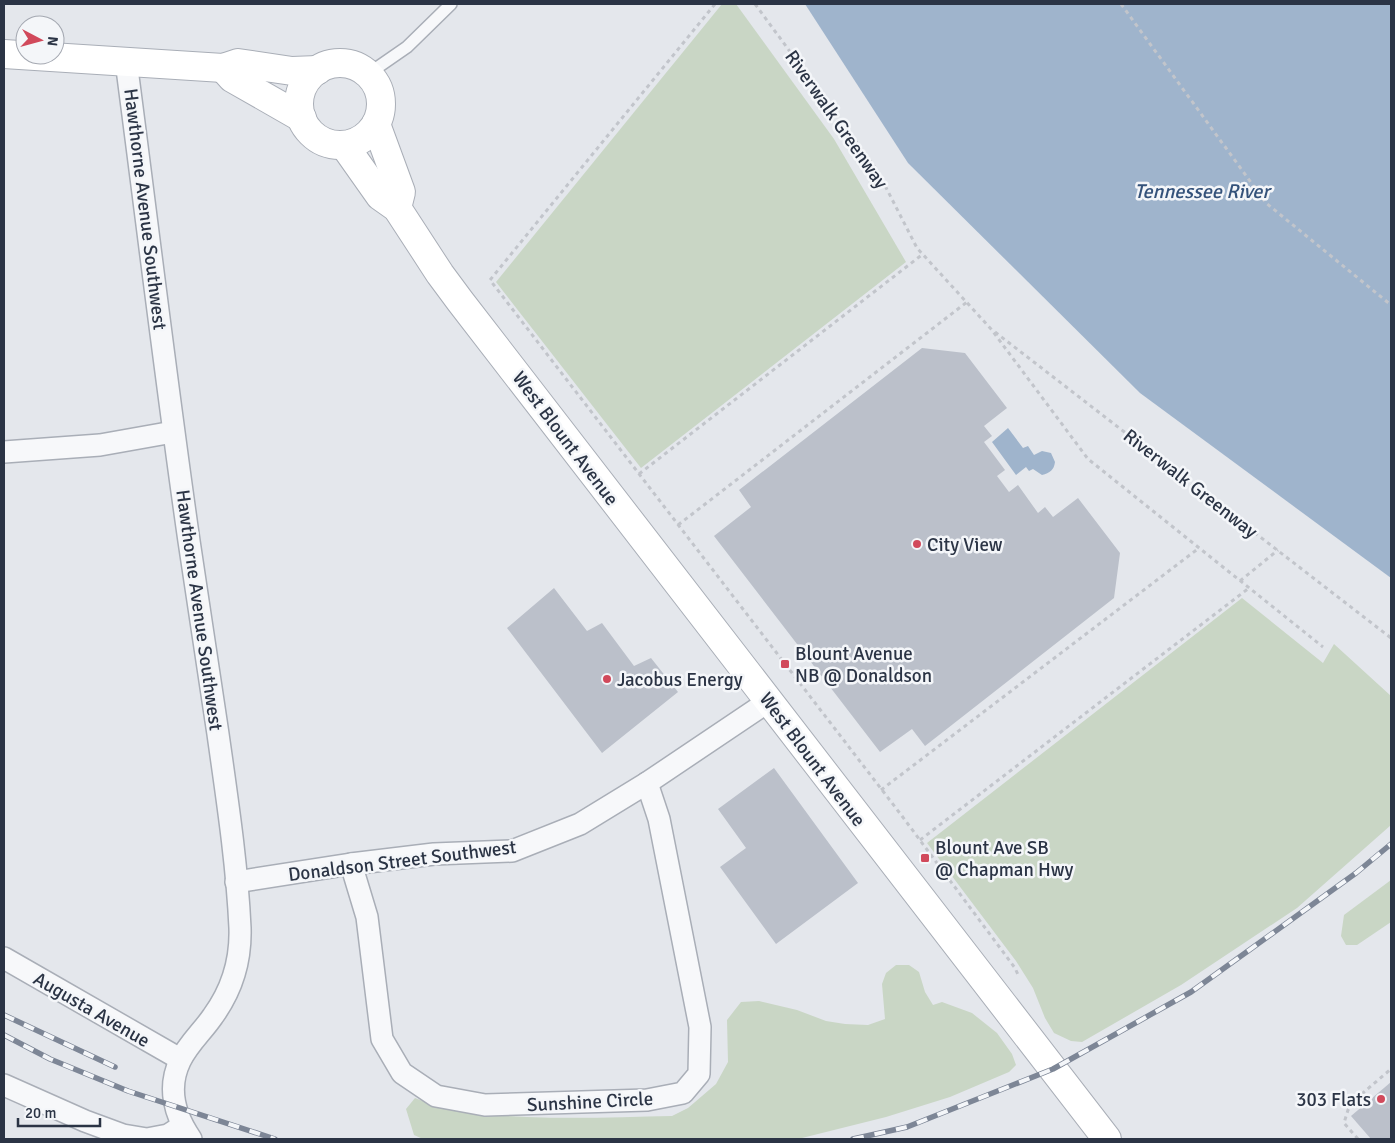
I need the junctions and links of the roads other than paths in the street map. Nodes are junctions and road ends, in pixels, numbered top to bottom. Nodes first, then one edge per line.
1 (451, 4) edge
2 (4, 54) edge
3 (126, 61) junction
4 (223, 68) junction
5 (318, 70) junction
6 (368, 74) junction
7 (302, 118) junction
8 (376, 124) junction
9 (344, 145) junction
10 (396, 208) junction
11 (173, 432) junction
12 (4, 452) edge
13 (769, 701) junction
14 (647, 783) junction
15 (351, 864) junction
16 (236, 882) junction
17 (4, 958) edge
18 (180, 1059) junction
19 (4, 1085) edge
20 (187, 1133) edge
21 (1107, 1139) edge

1 - 6 lane
2 - 3 street
3 - 4 street
3 - 11 street, Hawthorne Avenue Southwest
4 - 5 street
4 - 7 street
5 - 6 street
5 - 7 street
6 - 8 street
7 - 9 street
8 - 9 street
8 - 10 street
9 - 10 street, West Blount Avenue
10 - 13 street, West Blount Avenue
11 - 12 street
11 - 16 street, Hawthorne Avenue Southwest
13 - 14 street, Donaldson Street Southwest
13 - 21 street, West Blount Avenue
14 - 15 street, Donaldson Street Southwest
14 - 15 street, Sunshine Circle
15 - 16 street, Donaldson Street Southwest
16 - 18 street, Hawthorne Avenue Southwest
17 - 18 street, Augusta Avenue
18 - 20 street, Hawthorne Avenue Southwest
19 - 20 street

